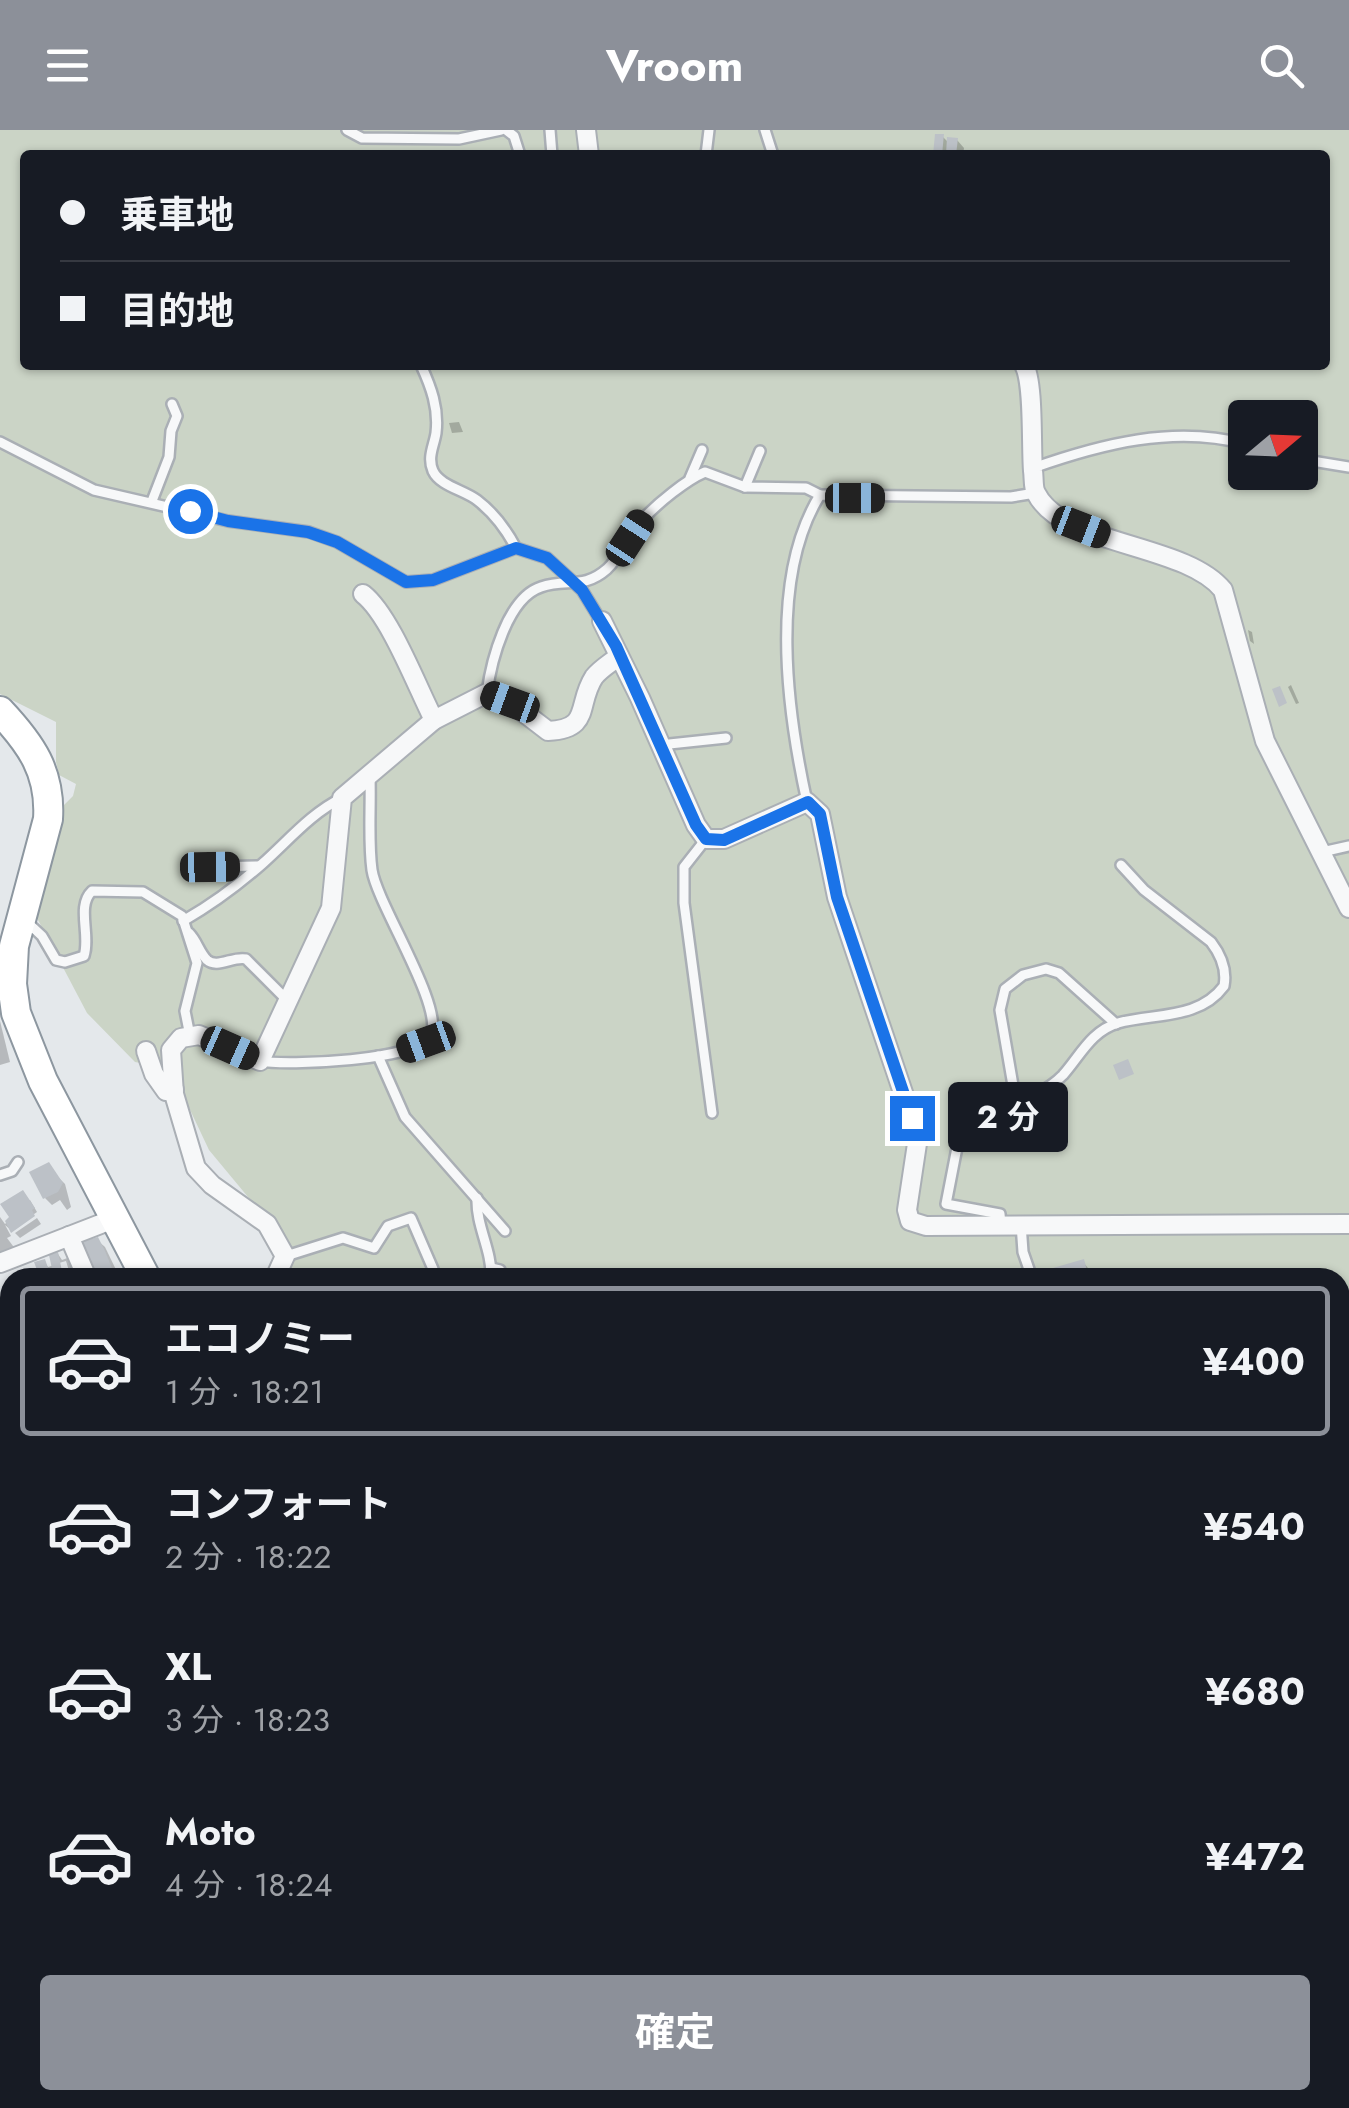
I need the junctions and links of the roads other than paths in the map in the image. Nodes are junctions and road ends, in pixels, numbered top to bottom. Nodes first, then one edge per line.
1 (348, 130) edge
2 (504, 130) edge
3 (518, 150) edge
4 (423, 370) edge
5 (1027, 370) edge
6 (172, 404) dead end
7 (0, 442) edge
8 (1228, 442) edge
9 (702, 450) dead end
10 (760, 451) dead end
11 (1318, 463) edge
12 (1349, 467) edge
13 (1033, 468) junction
14 (690, 478) junction
15 (745, 487) junction
16 (1035, 493) junction
17 (820, 495) junction
18 (152, 502) junction
19 (516, 548) junction
20 (575, 584) junction
21 (364, 594) dead end
22 (602, 622) joint
23 (620, 656) junction
24 (486, 693) junction
25 (0, 711) edge
26 (434, 720) junction
27 (726, 738) dead end
28 (660, 744) junction
29 (370, 773) junction
30 (342, 798) junction
31 (808, 802) junction
32 (706, 839) junction
33 (1349, 846) edge
34 (1321, 852) junction
35 (1120, 865) dead end
36 (259, 866) junction
37 (210, 867) dead end
38 (1349, 908) edge
39 (21, 917) junction
40 (185, 926) junction
41 (7, 947) edge
42 (288, 1002) junction
43 (1116, 1024) junction
44 (190, 1036) junction
45 (146, 1051) dead end
46 (378, 1056) junction
47 (260, 1061) junction
48 (174, 1090) junction
49 (1016, 1103) junction
50 (712, 1113) dead end
51 (18, 1162) dead end
52 (0, 1176) edge
53 (477, 1198) junction
54 (116, 1218) junction
55 (1021, 1224) junction
56 (1349, 1224) edge
57 (1001, 1225) junction
58 (505, 1231) dead end
59 (69, 1236) junction
60 (284, 1256) junction
61 (0, 1262) edge
62 (83, 1268) edge
63 (141, 1268) edge
64 (279, 1268) edge
65 (433, 1268) edge
66 (491, 1268) edge
67 (1029, 1268) edge

1 - 2 lane
2 - 3 lane
4 - 19 lane
5 - 13 street
6 - 18 lane
7 - 18 lane
8 - 13 lane
9 - 14 lane
10 - 15 lane
11 - 12 lane
13 - 16 street
14 - 15 lane
14 - 20 lane
15 - 17 lane
16 - 17 lane
16 - 34 street
17 - 31 lane
18 - 19 lane
19 - 20 lane
20 - 22 lane
20 - 24 lane
21 - 26 street
22 - 23 street
23 - 24 street
23 - 28 street
24 - 26 street
25 - 39 highway
26 - 29 street
27 - 28 lane
28 - 32 street
29 - 30 street
29 - 46 lane
30 - 36 lane
30 - 42 street
31 - 32 street
31 - 57 street
32 - 50 lane
33 - 34 lane
34 - 38 street
35 - 43 lane
36 - 37 lane
36 - 40 lane
39 - 40 lane
39 - 41 highway
40 - 42 lane
40 - 44 lane
41 - 54 highway
42 - 47 street
43 - 49 lane
43 - 49 lane
44 - 47 street
44 - 48 street
45 - 48 street
46 - 47 lane
46 - 53 lane
48 - 60 street
49 - 57 lane
51 - 52 lane
53 - 58 lane
53 - 66 lane
54 - 59 street
54 - 63 highway
55 - 56 street
55 - 57 street
55 - 67 lane
59 - 61 street
59 - 62 street
60 - 64 street
60 - 65 lane

